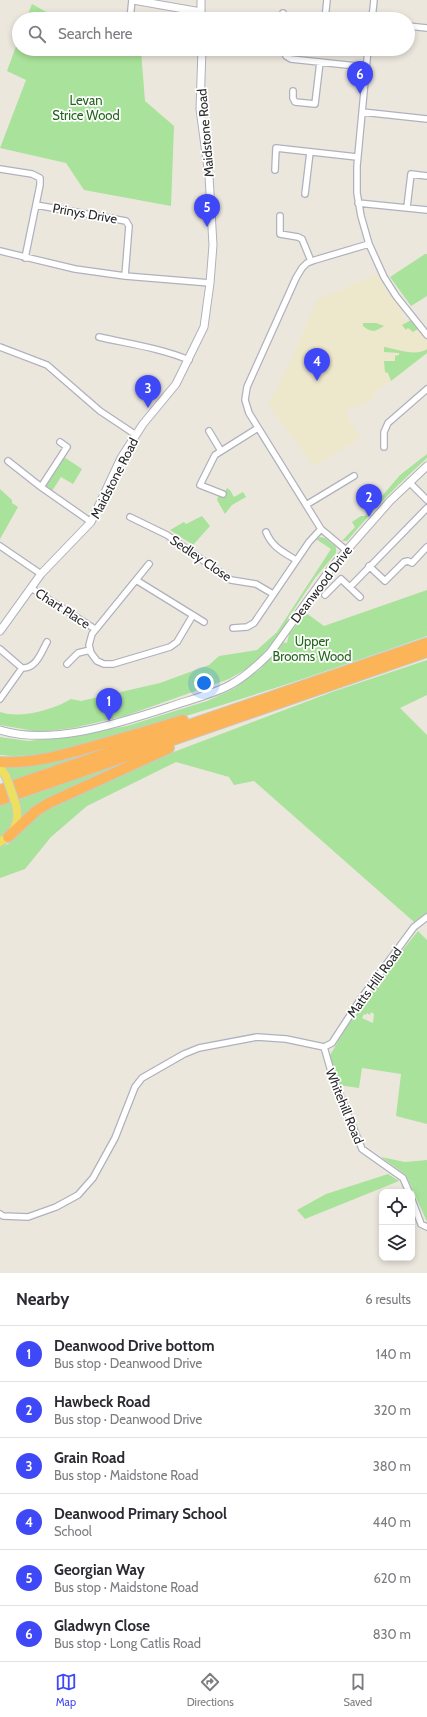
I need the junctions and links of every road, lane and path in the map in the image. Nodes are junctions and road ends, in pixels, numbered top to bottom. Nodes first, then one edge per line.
1 (133, 0) edge
2 (201, 0) edge
3 (327, 0) edge
4 (374, 0) edge
5 (131, 12) edge
6 (187, 12) edge
7 (201, 12) edge
8 (326, 12) edge
9 (373, 12) edge
10 (415, 27) edge
11 (427, 28) edge
12 (202, 56) edge
13 (286, 56) edge
14 (367, 56) edge
15 (320, 62) junction
16 (366, 67) junction
17 (292, 91) dead end
18 (362, 112) junction
19 (427, 119) edge
20 (310, 152) junction
21 (357, 157) junction
22 (0, 169) edge
23 (275, 170) dead end
24 (427, 176) edge
25 (306, 194) dead end
26 (358, 204) junction
27 (36, 205) junction
28 (407, 207) junction
29 (427, 210) edge
30 (280, 216) dead end
31 (369, 244) junction
32 (0, 251) edge
33 (25, 258) junction
34 (311, 261) junction
35 (125, 276) junction
36 (210, 283) junction
37 (427, 335) edge
38 (99, 337) dead end
39 (0, 347) edge
40 (189, 360) junction
41 (427, 389) edge
42 (258, 428) junction
43 (209, 431) dead end
44 (136, 435) junction
45 (60, 442) dead end
46 (384, 447) dead end
47 (221, 451) junction
48 (8, 461) dead end
49 (427, 466) edge
50 (354, 476) dead end
51 (409, 482) junction
52 (41, 487) junction
53 (223, 494) dead end
54 (427, 500) edge
55 (306, 505) junction
56 (427, 508) edge
57 (130, 517) dead end
58 (91, 522) junction
59 (321, 529) junction
60 (266, 532) dead end
61 (0, 546) edge
62 (427, 547) edge
63 (346, 550) junction
64 (296, 560) junction
65 (149, 564) dead end
66 (369, 566) junction
67 (41, 574) junction
68 (136, 580) junction
69 (350, 587) junction
70 (31, 588) junction
71 (273, 594) junction
72 (325, 595) dead end
73 (360, 597) dead end
74 (193, 615) junction
75 (204, 622) dead end
76 (233, 628) dead end
77 (95, 629) junction
78 (0, 631) edge
79 (47, 642) dead end
80 (427, 643) edge
81 (0, 649) edge
82 (90, 650) junction
83 (427, 652) edge
84 (67, 664) dead end
85 (22, 668) junction
86 (0, 699) edge
87 (236, 709) junction
88 (219, 724) junction
89 (0, 730) edge
90 (55, 756) junction
91 (0, 758) edge
92 (0, 762) edge
93 (0, 768) edge
94 (0, 790) edge
95 (0, 800) edge
96 (4, 840) edge
97 (427, 917) edge
98 (324, 1047) junction
99 (408, 1189) edge
100 (415, 1208) edge
101 (0, 1214) edge
102 (427, 1227) edge

1 - 5 street
1 - 6 street
2 - 7 street
3 - 8 street
4 - 9 street
10 - 11 street
12 - 36 street, Maidstone Road
13 - 15 street
14 - 16 street
15 - 16 street
15 - 17 street
16 - 18 street
18 - 19 street
18 - 21 street
20 - 21 street
20 - 23 street
20 - 25 street
21 - 26 street
22 - 27 street
24 - 28 street
26 - 28 street
26 - 31 street
27 - 33 street
27 - 35 street, Prinys Drive
28 - 29 street
30 - 34 street
31 - 34 street
31 - 37 street
32 - 33 street
33 - 35 street
34 - 42 street
35 - 36 street
36 - 40 street, Maidstone Road
38 - 40 street
39 - 44 street
40 - 44 street, Maidstone Road
41 - 46 street
42 - 47 street
42 - 55 street
43 - 47 street
44 - 58 street, Maidstone Road
45 - 52 street
47 - 53 street
48 - 52 street
49 - 51 street, Deanwood Drive
50 - 55 street
51 - 54 street
51 - 63 street, Deanwood Drive
52 - 58 street
55 - 59 street
56 - 66 street
57 - 71 street, Sedley Close
58 - 67 street, Maidstone Road
59 - 63 street
59 - 64 street
60 - 64 street
61 - 67 street
62 - 66 street
63 - 89 street, Deanwood Drive
64 - 71 street
65 - 68 street, Chart Place
66 - 69 street
67 - 70 street, Maidstone Road
68 - 74 street
68 - 77 street, Chart Place
69 - 72 street
69 - 73 street
70 - 77 street, Chart Place
70 - 78 street, Maidstone Road
71 - 76 street
74 - 75 street
74 - 82 street, Chart Place
77 - 82 street, Chart Place
79 - 85 street
80 - 87 highway
81 - 85 street
82 - 84 street, Chart Place
83 - 88 highway
85 - 86 street
87 - 90 highway
87 - 94 highway
88 - 95 highway
88 - 96 highway
90 - 91 highway
90 - 92 highway
93 - 96 main road, bridge
97 - 98 street, Matts Hill Road
98 - 99 street, Whitehill Road
98 - 101 street
100 - 102 street

